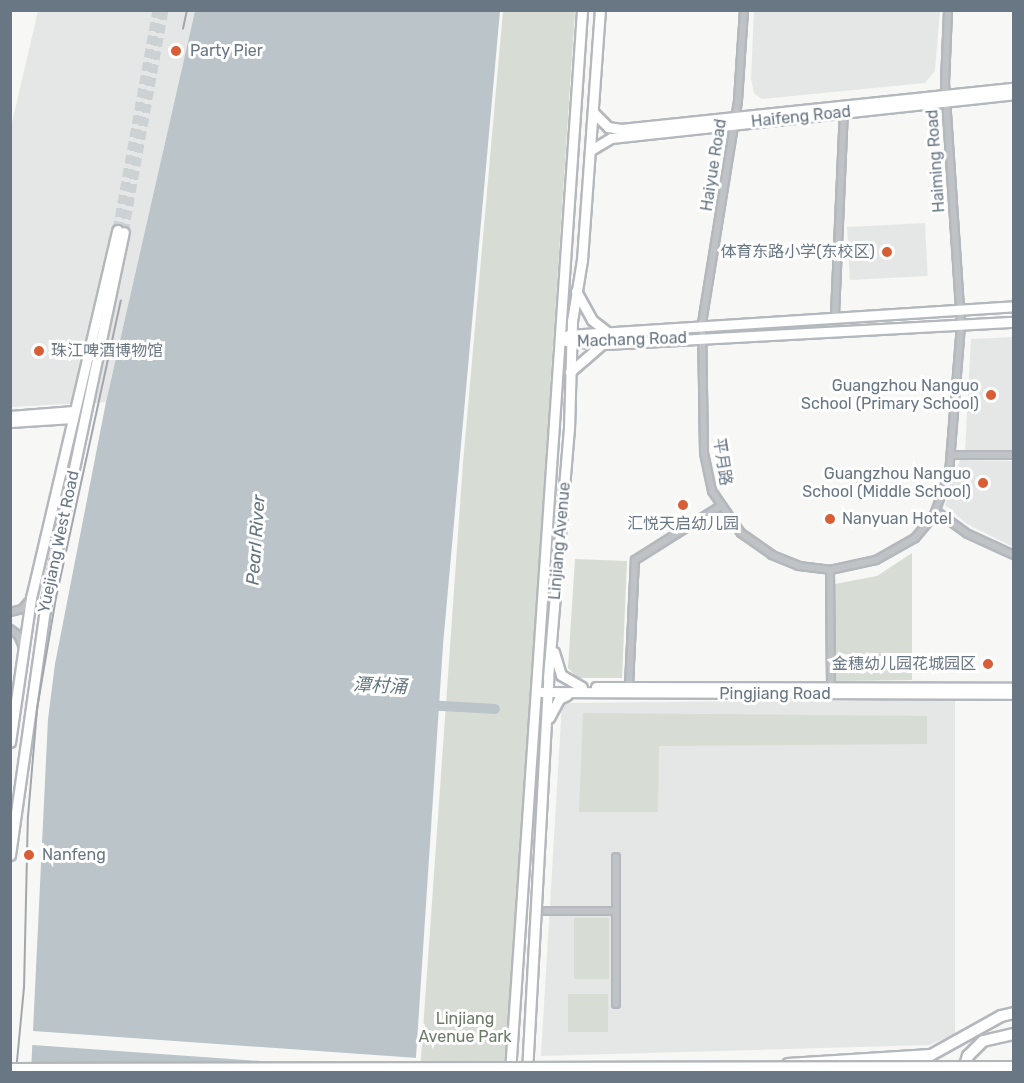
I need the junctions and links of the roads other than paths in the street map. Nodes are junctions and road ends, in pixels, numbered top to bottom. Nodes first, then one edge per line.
1 (582, 10) edge
2 (600, 10) edge
3 (744, 10) edge
4 (948, 10) edge
5 (1014, 88) edge
6 (1014, 94) edge
7 (945, 98) junction
8 (844, 110) junction
9 (594, 113) junction
10 (735, 120) junction
11 (591, 150) junction
12 (566, 259) junction
13 (582, 260) junction
14 (576, 290) junction
15 (1014, 306) edge
16 (960, 309) junction
17 (835, 315) junction
18 (1014, 321) edge
19 (702, 324) junction
20 (961, 324) junction
21 (606, 331) junction
22 (572, 338) junction
23 (702, 338) junction
24 (561, 339) junction
25 (605, 344) junction
26 (570, 372) junction
27 (73, 415) junction
28 (10, 416) edge
29 (10, 422) edge
30 (569, 429) junction
31 (555, 430) junction
32 (952, 455) junction
33 (1014, 455) edge
34 (719, 507) junction
35 (936, 511) junction
36 (1014, 555) edge
37 (830, 570) junction
38 (31, 598) junction
39 (542, 603) junction
40 (555, 604) junction
41 (10, 612) edge
42 (10, 629) edge
43 (552, 633) junction
44 (23, 650) junction
45 (629, 686) junction
46 (1014, 688) edge
47 (536, 690) junction
48 (548, 690) junction
49 (582, 690) junction
50 (831, 691) junction
51 (1014, 694) edge
52 (546, 726) junction
53 (10, 742) edge
54 (10, 855) edge
55 (616, 857) dead end
56 (616, 911) junction
57 (546, 912) dead end
58 (616, 1004) dead end
59 (1014, 1013) edge
60 (1014, 1034) edge
61 (779, 1066) junction
62 (1014, 1067) edge
63 (10, 1069) edge
64 (510, 1072) edge
65 (527, 1072) edge
66 (963, 1072) edge

1 - 12 main road, Linjiang Avenue
2 - 9 main road, Linjiang Avenue
3 - 10 street, Haiyue Road
4 - 7 street, Haiming Road
5 - 7 main road, Haifeng Road
6 - 7 main road, Haifeng Road
7 - 8 main road, Haifeng Road
7 - 16 street, Haiming Road
8 - 10 main road, Haifeng Road
8 - 17 street
9 - 10 main road, Haifeng Road
9 - 11 main road, Linjiang Avenue
10 - 11 main road, Haifeng Road
10 - 19 street, Haiyue Road
11 - 13 main road, Linjiang Avenue
12 - 13 main road
12 - 24 main road, Linjiang Avenue
13 - 14 main road, Linjiang Avenue
14 - 21 main road
14 - 22 main road, Linjiang Avenue
15 - 16 main road, Machang Road
16 - 17 main road, Machang Road
16 - 20 street, Haiming Road
17 - 19 main road, Machang Road
18 - 20 main road, Machang Road
19 - 21 main road, Machang Road
19 - 23 street, 平月路
20 - 23 main road, Machang Road
20 - 32 street, 平月路
21 - 22 main road, Machang Road
21 - 25 main road
22 - 24 main road, Machang Road
22 - 25 main road, Machang Road
22 - 26 main road, Linjiang Avenue
23 - 25 main road, Machang Road
23 - 34 street, 平月路
24 - 31 main road, Linjiang Avenue
25 - 26 main road
26 - 30 main road, Linjiang Avenue
27 - 28 main road
27 - 29 main road
27 - 38 main road, Yuejiang West Road
27 - 54 main road, Yuejiang West Road
30 - 31 main road
30 - 40 main road, Linjiang Avenue
31 - 39 main road, Linjiang Avenue
32 - 33 street
32 - 35 street, 平月路
34 - 37 street, 平月路
34 - 45 street
35 - 36 street
35 - 37 street, 平月路
37 - 50 street
38 - 41 street
38 - 44 main road, Yuejiang West Road
39 - 40 main road
39 - 47 main road, Linjiang Avenue
40 - 43 main road, Linjiang Avenue
42 - 44 street
43 - 48 main road, Linjiang Avenue
43 - 49 main road
44 - 53 main road, Yuejiang West Road
45 - 49 main road, Pingjiang Road
45 - 50 main road, Pingjiang Road
46 - 50 main road, Pingjiang Road
47 - 48 main road, Pingjiang Road
47 - 64 main road, Linjiang Avenue
48 - 49 main road, Pingjiang Road
48 - 52 main road, Linjiang Avenue
49 - 50 main road, Pingjiang Road
49 - 52 main road
50 - 51 main road, Pingjiang Road
52 - 65 main road, Linjiang Avenue
55 - 56 street
56 - 57 street
56 - 58 street
59 - 61 highway, bridge
60 - 66 highway
61 - 62 highway, bridge
61 - 63 highway, bridge

